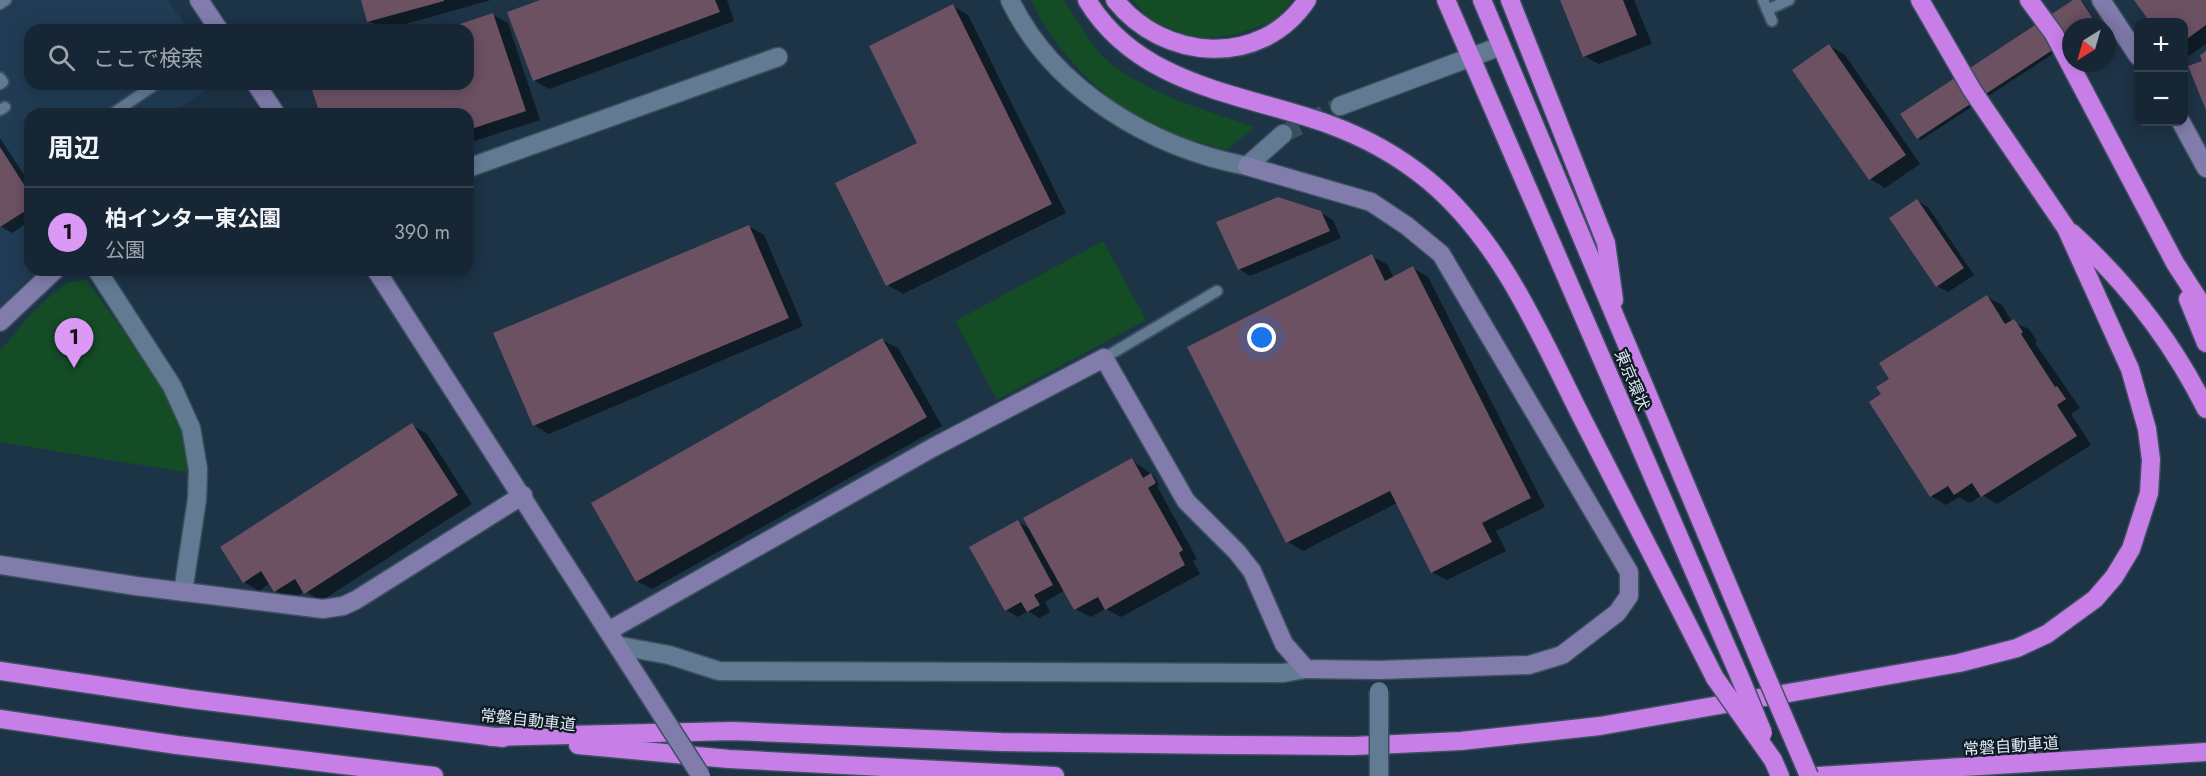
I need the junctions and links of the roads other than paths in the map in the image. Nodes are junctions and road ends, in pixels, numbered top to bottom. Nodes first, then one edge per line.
1 (6, 0) edge
2 (199, 0) edge
3 (1010, 0) edge
4 (1087, 0) edge
5 (1115, 0) edge
6 (1307, 0) edge
7 (1446, 0) edge
8 (1482, 0) edge
9 (1510, 0) edge
10 (1789, 0) edge
11 (1920, 0) edge
12 (2029, 0) edge
13 (2101, 0) edge
14 (0, 4) edge
15 (1765, 5) edge
16 (1772, 21) dead end
17 (215, 24) edge
18 (1501, 46) junction
19 (2134, 49) edge
20 (778, 57) dead end
21 (1471, 58) junction
22 (0, 78) edge
23 (0, 84) edge
24 (147, 90) edge
25 (260, 90) edge
26 (1340, 106) tunnel mouth
27 (121, 108) edge
28 (272, 108) edge
29 (2183, 126) edge
30 (1283, 134) tunnel mouth
31 (474, 166) edge
32 (1247, 166) junction
33 (2206, 168) edge
34 (2066, 228) junction
35 (2175, 263) junction
36 (49, 276) edge
37 (101, 276) edge
38 (380, 276) edge
39 (1216, 291) dead end
40 (2206, 311) edge
41 (0, 322) edge
42 (1617, 327) junction
43 (2206, 343) edge
44 (1104, 358) junction
45 (2206, 409) edge
46 (523, 495) junction
47 (0, 564) edge
48 (183, 592) junction
49 (610, 630) junction
50 (620, 646) junction
51 (1306, 669) junction
52 (1379, 670) junction
53 (0, 671) edge
54 (0, 719) edge
55 (491, 737) junction
56 (2206, 752) edge
57 (1777, 768) edge
58 (434, 776) edge
59 (701, 776) edge
60 (1055, 776) edge
61 (1378, 776) edge
62 (1809, 776) edge
63 (1818, 776) edge

1 - 14 lane
2 - 17 street
3 - 32 street
4 - 57 highway, bridge
5 - 6 highway
7 - 21 highway, 東京環状
8 - 18 highway, 東京環状
9 - 42 highway
10 - 15 lane
11 - 34 highway
12 - 35 highway
13 - 19 street
15 - 16 lane
18 - 21 street
18 - 42 highway, 東京環状
20 - 31 street
21 - 26 street
21 - 57 highway, 東京環状, bridge
22 - 23 lane
24 - 27 lane
25 - 28 street
29 - 33 street
30 - 32 street
32 - 52 street
34 - 45 highway
34 - 55 highway
35 - 40 highway
35 - 43 highway
36 - 41 street
37 - 48 street
38 - 46 street
39 - 44 lane
42 - 62 highway, 東京環状, bridge
44 - 49 street
44 - 51 street
46 - 48 street
46 - 49 street
47 - 48 street
49 - 50 street
50 - 51 street
50 - 59 street, bridge
51 - 52 street
52 - 61 street, bridge
53 - 55 highway, 常磐自動車道
54 - 58 highway
55 - 60 highway, 常磐自動車道
56 - 63 highway, 常磐自動車道

